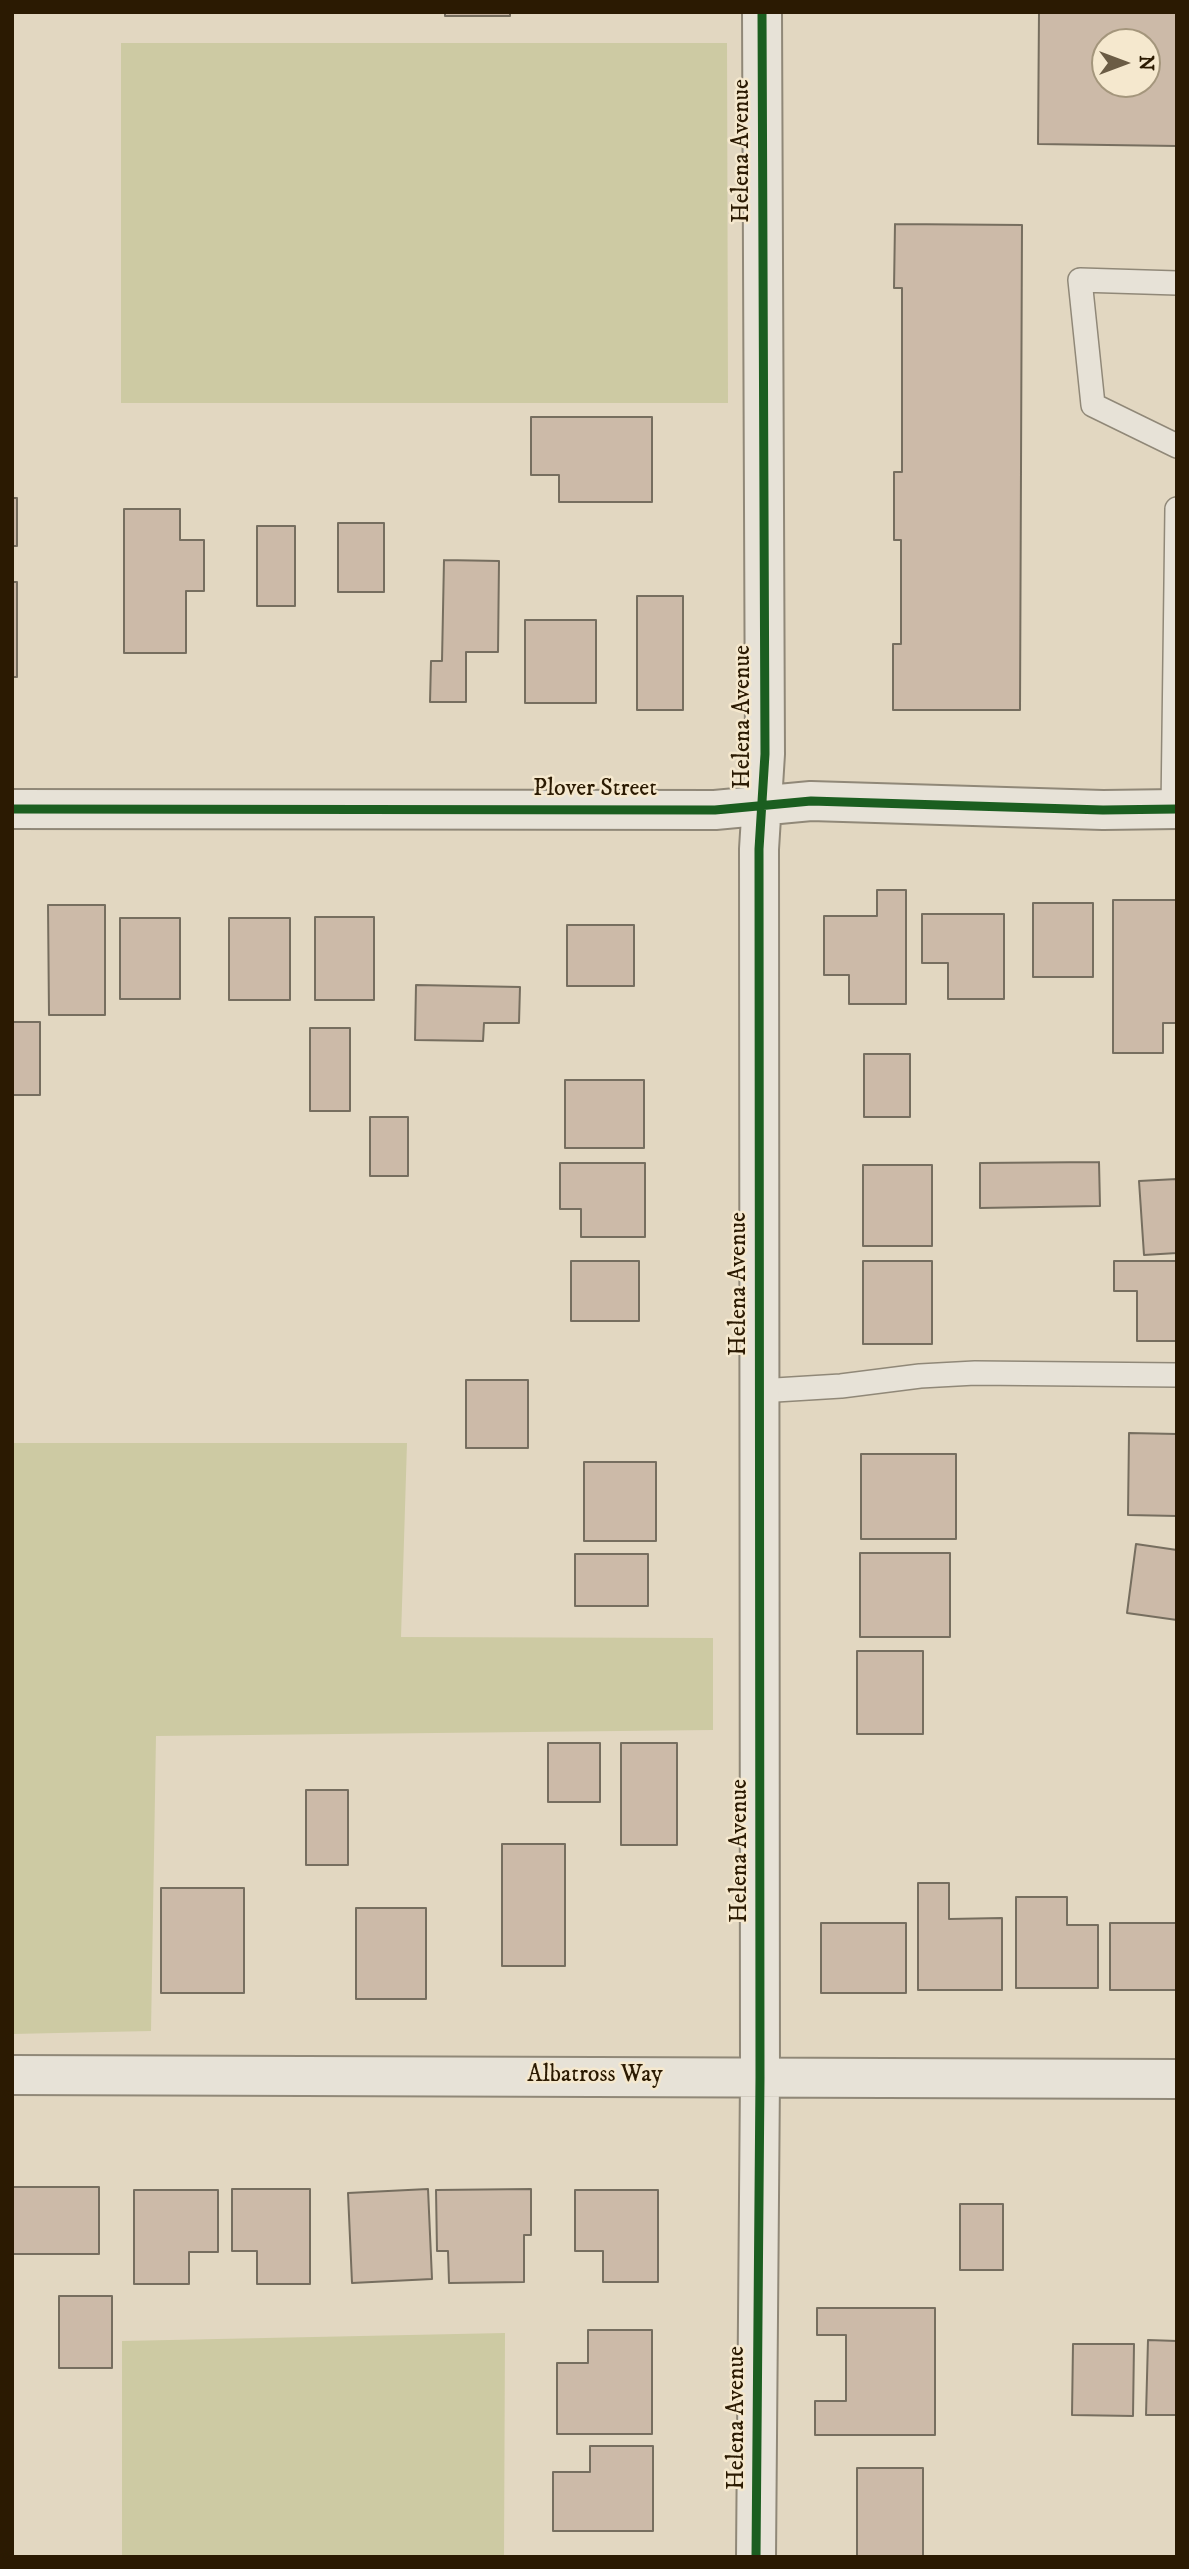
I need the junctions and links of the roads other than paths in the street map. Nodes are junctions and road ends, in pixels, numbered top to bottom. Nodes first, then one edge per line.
1 (762, 12) edge
2 (1177, 283) edge
3 (1177, 446) edge
4 (1177, 509) edge
5 (762, 806) junction
6 (12, 809) edge
7 (1175, 809) edge
8 (1177, 1375) edge
9 (759, 1391) junction
10 (12, 2075) edge
11 (760, 2077) junction
12 (1177, 2079) edge
13 (756, 2557) edge

1 - 5 street, Helena Avenue
2 - 3 lane
4 - 7 lane
5 - 6 street, Plover Street
5 - 7 street, Plover Street
5 - 9 street, Helena Avenue
8 - 9 lane
9 - 11 street, Helena Avenue
10 - 11 street, Albatross Way
11 - 12 street, Albatross Way
11 - 13 street, Helena Avenue

